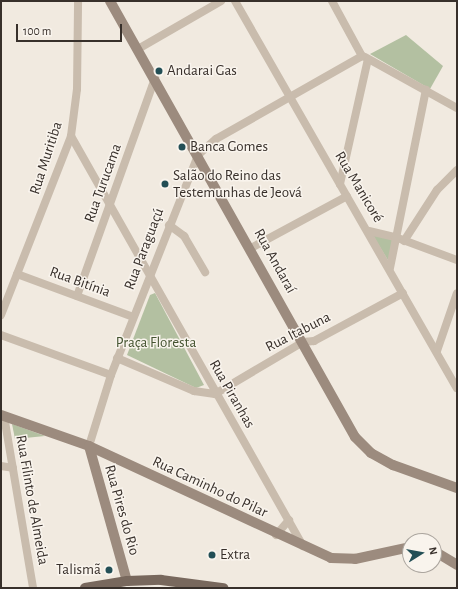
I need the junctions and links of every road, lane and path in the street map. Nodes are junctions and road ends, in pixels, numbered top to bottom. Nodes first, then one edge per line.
1 (78, 1) edge
2 (110, 1) edge
3 (221, 1) edge
4 (236, 1) edge
5 (332, 1) edge
6 (138, 49) junction
7 (365, 57) junction
8 (155, 78) junction
9 (426, 90) junction
10 (290, 98) junction
11 (457, 108) edge
12 (71, 136) junction
13 (198, 154) junction
14 (457, 170) edge
15 (340, 184) junction
16 (347, 196) junction
17 (110, 206) junction
18 (169, 225) junction
19 (369, 231) junction
20 (395, 237) junction
21 (404, 241) junction
22 (251, 248) junction
23 (457, 260) edge
24 (390, 268) junction
25 (205, 272) dead end
26 (17, 274) junction
27 (150, 276) junction
28 (403, 293) junction
29 (457, 293) edge
30 (77, 296) junction
31 (1, 315) edge
32 (133, 317) junction
33 (1, 335) edge
34 (303, 342) junction
35 (437, 351) junction
36 (117, 358) junction
37 (111, 376) junction
38 (457, 388) edge
39 (216, 394) junction
40 (2, 415) edge
41 (89, 446) junction
42 (1, 466) edge
43 (13, 468) junction
44 (457, 487) edge
45 (288, 520) junction
46 (276, 535) junction
47 (305, 548) junction
48 (402, 549) edge
49 (442, 556) edge
50 (457, 565) edge
51 (127, 582) junction
52 (33, 588) edge
53 (85, 588) edge
54 (223, 588) edge

1 - 12 street, Rua Muritiba
2 - 6 street, Rua Andaraí
3 - 6 street
4 - 10 street, Rua Manicoré
5 - 7 street
6 - 8 street, Rua Andaraí
7 - 9 street
7 - 10 street, Rua Paraguaçú
7 - 15 street
8 - 13 street, Rua Andaraí
8 - 17 street, Rua Turucama
9 - 11 street
9 - 20 street
10 - 13 street, Rua Paraguaçú
10 - 15 street, Rua Manicoré
12 - 17 street, Rua Piranhas
12 - 26 street, Rua Muritiba
13 - 18 street, Rua Paraguaçú
13 - 22 street, Rua Andaraí
14 - 21 street
15 - 16 street, Rua Manicoré
16 - 19 street, Rua Manicoré
16 - 22 street
17 - 27 street, Rua Piranhas
17 - 30 street, Rua Turucama
18 - 25 street
18 - 27 street, Rua Paraguaçú
19 - 20 street
19 - 24 street, Rua Manicoré
20 - 21 street
20 - 24 street
21 - 23 street
22 - 34 street, Rua Andaraí
24 - 28 street, Rua Manicoré
26 - 30 street, Rua Bitínia
26 - 31 street, Rua Muritiba
27 - 32 street, Rua Paraguaçú
27 - 39 street, Rua Piranhas
28 - 34 street, Rua Itabuna
28 - 35 street, Rua Manicoré
29 - 35 street
30 - 32 street, Rua Bitínia
32 - 36 street, Rua Paraguaçú
33 - 37 street
34 - 39 street, Rua Itabuna
34 - 44 street, Rua Andaraí
35 - 38 street, Rua Manicoré
36 - 37 street, Rua Paraguaçú
36 - 39 street
37 - 41 street, Rua Paraguaçú
39 - 45 street, Rua Piranhas
40 - 41 street, Rua Caminho do Pilar
40 - 43 street, Rua Filinto de Almeida
41 - 46 street, Rua Caminho do Pilar
41 - 51 street, Rua Pires do Rio
42 - 43 street
43 - 52 street, Rua Filinto de Almeida
45 - 46 street
45 - 47 street, Rua Piranhas
46 - 47 street, Rua Caminho do Pilar
47 - 48 street, Rua Caminho do Pilar
49 - 50 street
51 - 53 main road
51 - 54 main road

